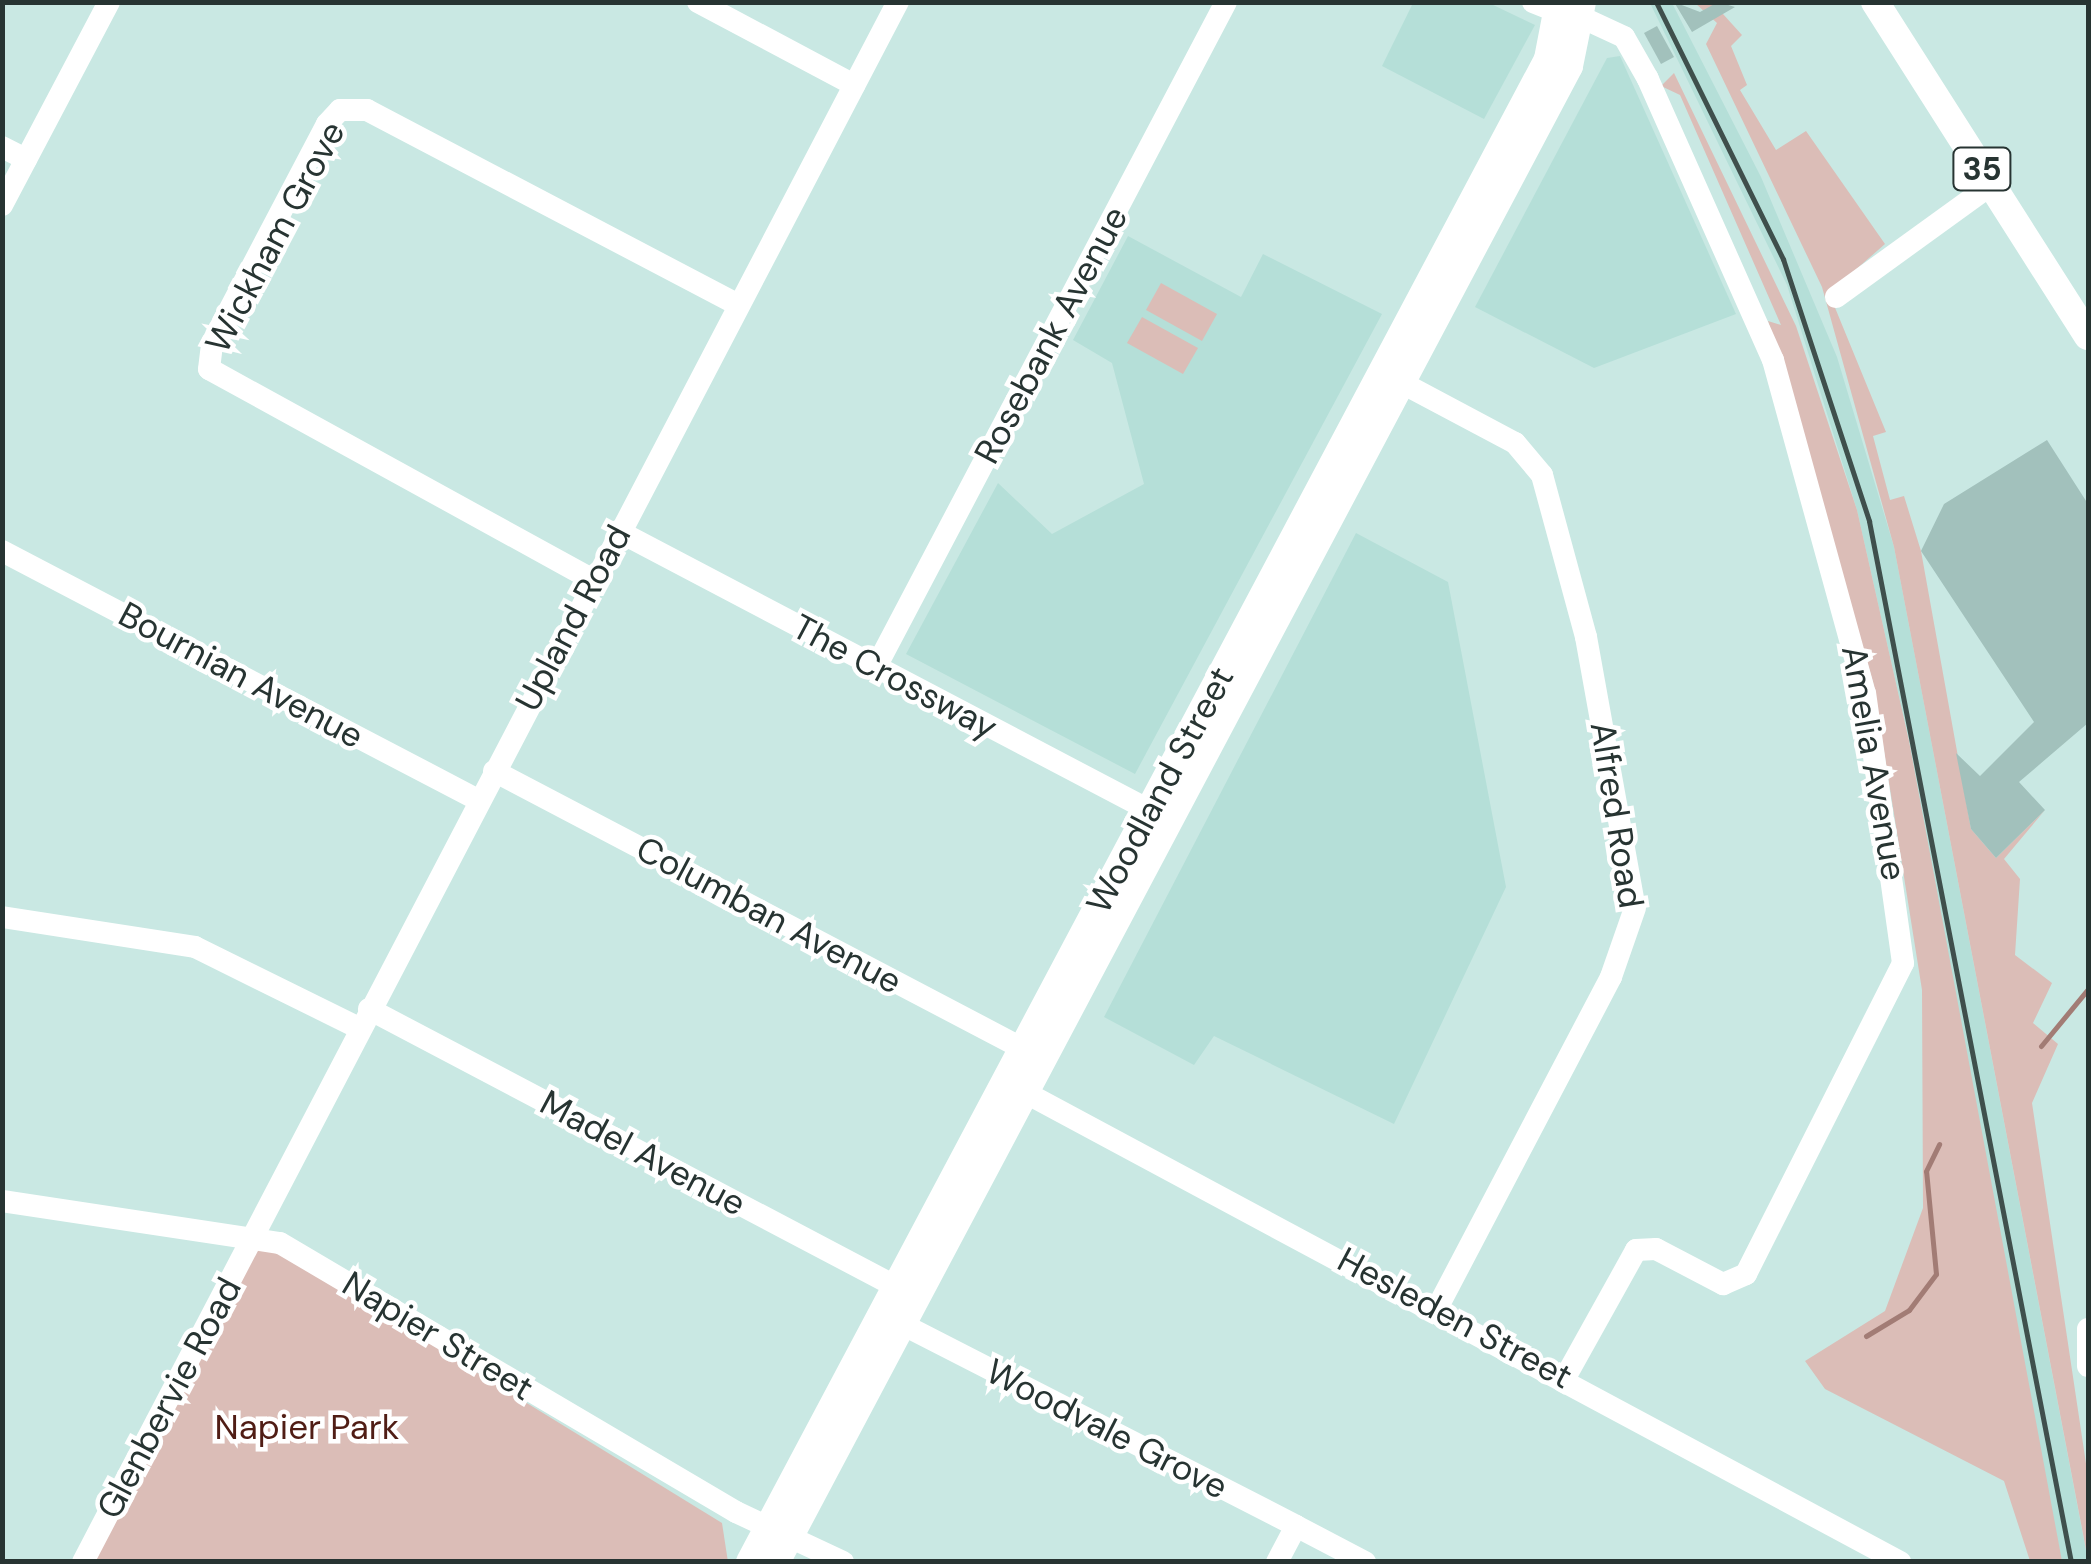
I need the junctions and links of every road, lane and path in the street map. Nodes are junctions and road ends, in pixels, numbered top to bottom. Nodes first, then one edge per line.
1 (109, 2) edge
2 (698, 2) edge
3 (898, 2) edge
4 (1226, 2) edge
5 (1876, 3) edge
6 (1562, 7) edge
7 (854, 85) junction
8 (2, 147) edge
9 (26, 159) junction
10 (1992, 184) junction
11 (2, 205) edge
12 (1836, 297) dead end
13 (738, 305) junction
14 (2088, 336) edge
15 (1392, 378) junction
16 (618, 531) junction
17 (2, 550) edge
18 (593, 580) junction
19 (876, 666) junction
20 (494, 771) junction
21 (478, 800) junction
22 (1160, 816) junction
23 (2, 917) edge
24 (364, 1018) junction
25 (1034, 1054) junction
26 (1016, 1088) junction
27 (2, 1200) edge
28 (252, 1234) junction
29 (907, 1292) junction
30 (1436, 1308) junction
31 (893, 1319) junction
32 (2088, 1329) edge
33 (2088, 1366) edge
34 (1566, 1376) junction
35 (1296, 1526) junction
36 (779, 1531) junction
37 (1874, 1553) edge
38 (84, 1562) edge
39 (750, 1562) edge
40 (776, 1562) edge
41 (843, 1562) edge
42 (1277, 1562) edge
43 (1365, 1562) edge
44 (1900, 1562) edge

1 - 9 street
2 - 7 street
3 - 7 street, Upland Road
4 - 19 street, Rosebank Avenue
5 - 10 main road, 35
6 - 15 main road, Woodland Street
6 - 34 street, Amelia Avenue
7 - 13 street, Upland Road
8 - 9 street
9 - 11 street
10 - 12 street
10 - 14 main road, 35
13 - 16 street, Upland Road
13 - 18 street, Wickham Grove
15 - 22 main road, Woodland Street
15 - 30 street, Alfred Road
16 - 18 street, Upland Road
16 - 19 street, The Crossway
17 - 21 street, Bournian Avenue
18 - 20 street, Upland Road
19 - 22 street, The Crossway
20 - 21 street, Upland Road
20 - 25 street, Columban Avenue
21 - 24 street, Upland Road
22 - 25 main road, Woodland Street
23 - 24 street, Madel Avenue
24 - 28 street, Upland Road
24 - 29 street, Madel Avenue
25 - 26 main road, Woodland Street
26 - 29 main road, Woodland Street
26 - 30 street, Hesleden Street
27 - 28 street, Napier Street
28 - 36 street, Napier Street
28 - 38 street, Glenbervie Road
29 - 31 main road, Woodland Street
30 - 34 street, Hesleden Street
31 - 35 street, Woodvale Grove
31 - 36 main road, Woodland Street
32 - 33 street
34 - 37 street, Hesleden Street
35 - 42 street
35 - 43 street, Woodvale Grove
36 - 39 main road, Woodland Street
36 - 40 main road, Woodland Street
36 - 41 street, Napier Street
37 - 44 street, Hesleden Street

